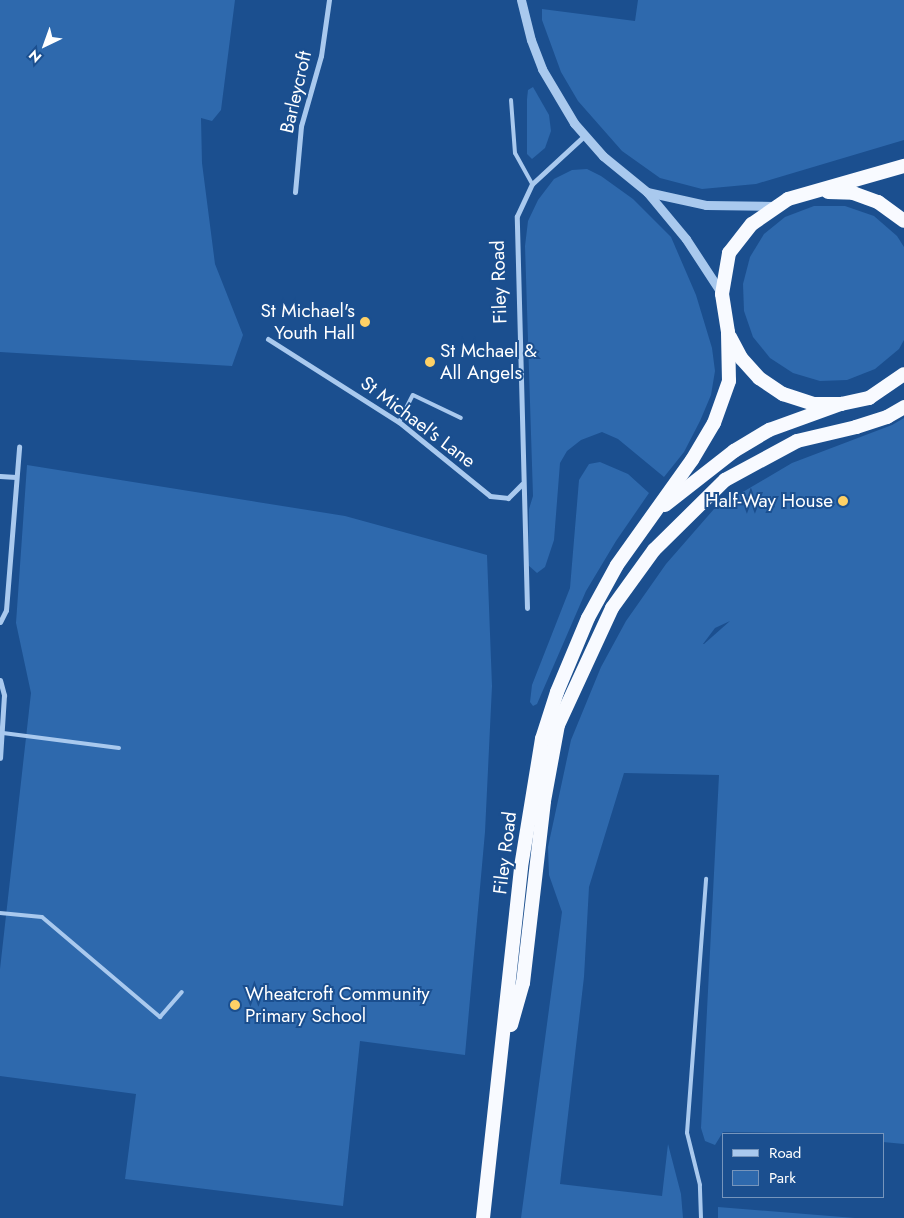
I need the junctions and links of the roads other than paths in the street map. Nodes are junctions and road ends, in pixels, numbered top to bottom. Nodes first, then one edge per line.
1 (329, 0) edge
2 (522, 0) edge
3 (511, 100) dead end
4 (584, 136) junction
5 (904, 166) edge
6 (532, 184) junction
7 (818, 191) junction
8 (295, 192) dead end
9 (647, 192) junction
10 (774, 206) junction
11 (904, 221) edge
12 (722, 294) junction
13 (728, 332) junction
14 (268, 339) dead end
15 (904, 374) edge
16 (841, 404) junction
17 (904, 407) edge
18 (461, 418) dead end
19 (399, 422) junction
20 (19, 447) dead end
21 (0, 476) edge
22 (16, 477) junction
23 (522, 484) junction
24 (649, 518) junction
25 (527, 608) dead end
26 (0, 622) edge
27 (0, 680) edge
28 (3, 733) junction
29 (119, 748) dead end
30 (0, 758) edge
31 (706, 879) dead end
32 (0, 913) edge
33 (182, 992) dead end
34 (502, 1057) junction
35 (483, 1218) edge
36 (701, 1218) edge

1 - 8 street, Barleycroft
2 - 4 street, Filey Road
3 - 6 lane
4 - 6 street, Filey Road
4 - 9 street, Filey Road
5 - 7 highway, Filey Road
6 - 23 street, Filey Road
7 - 10 highway, Filey Road
7 - 11 highway, Filey Road
9 - 10 street, Filey Road
9 - 12 street, Filey Road
10 - 12 highway, Filey Road
12 - 13 highway, Filey Road
13 - 16 highway, Filey Road
13 - 24 highway, Filey Road
14 - 19 street, St Michael's Lane
15 - 16 highway, Filey Road
16 - 24 highway, Filey Road
17 - 34 highway
18 - 19 lane
19 - 23 street, St Michael's Lane
20 - 22 street
21 - 22 street
22 - 26 street
23 - 25 street, Filey Road
24 - 34 highway, Filey Road
27 - 28 street
28 - 29 lane
28 - 30 street
31 - 36 lane
32 - 33 lane
34 - 35 highway, Filey Road

